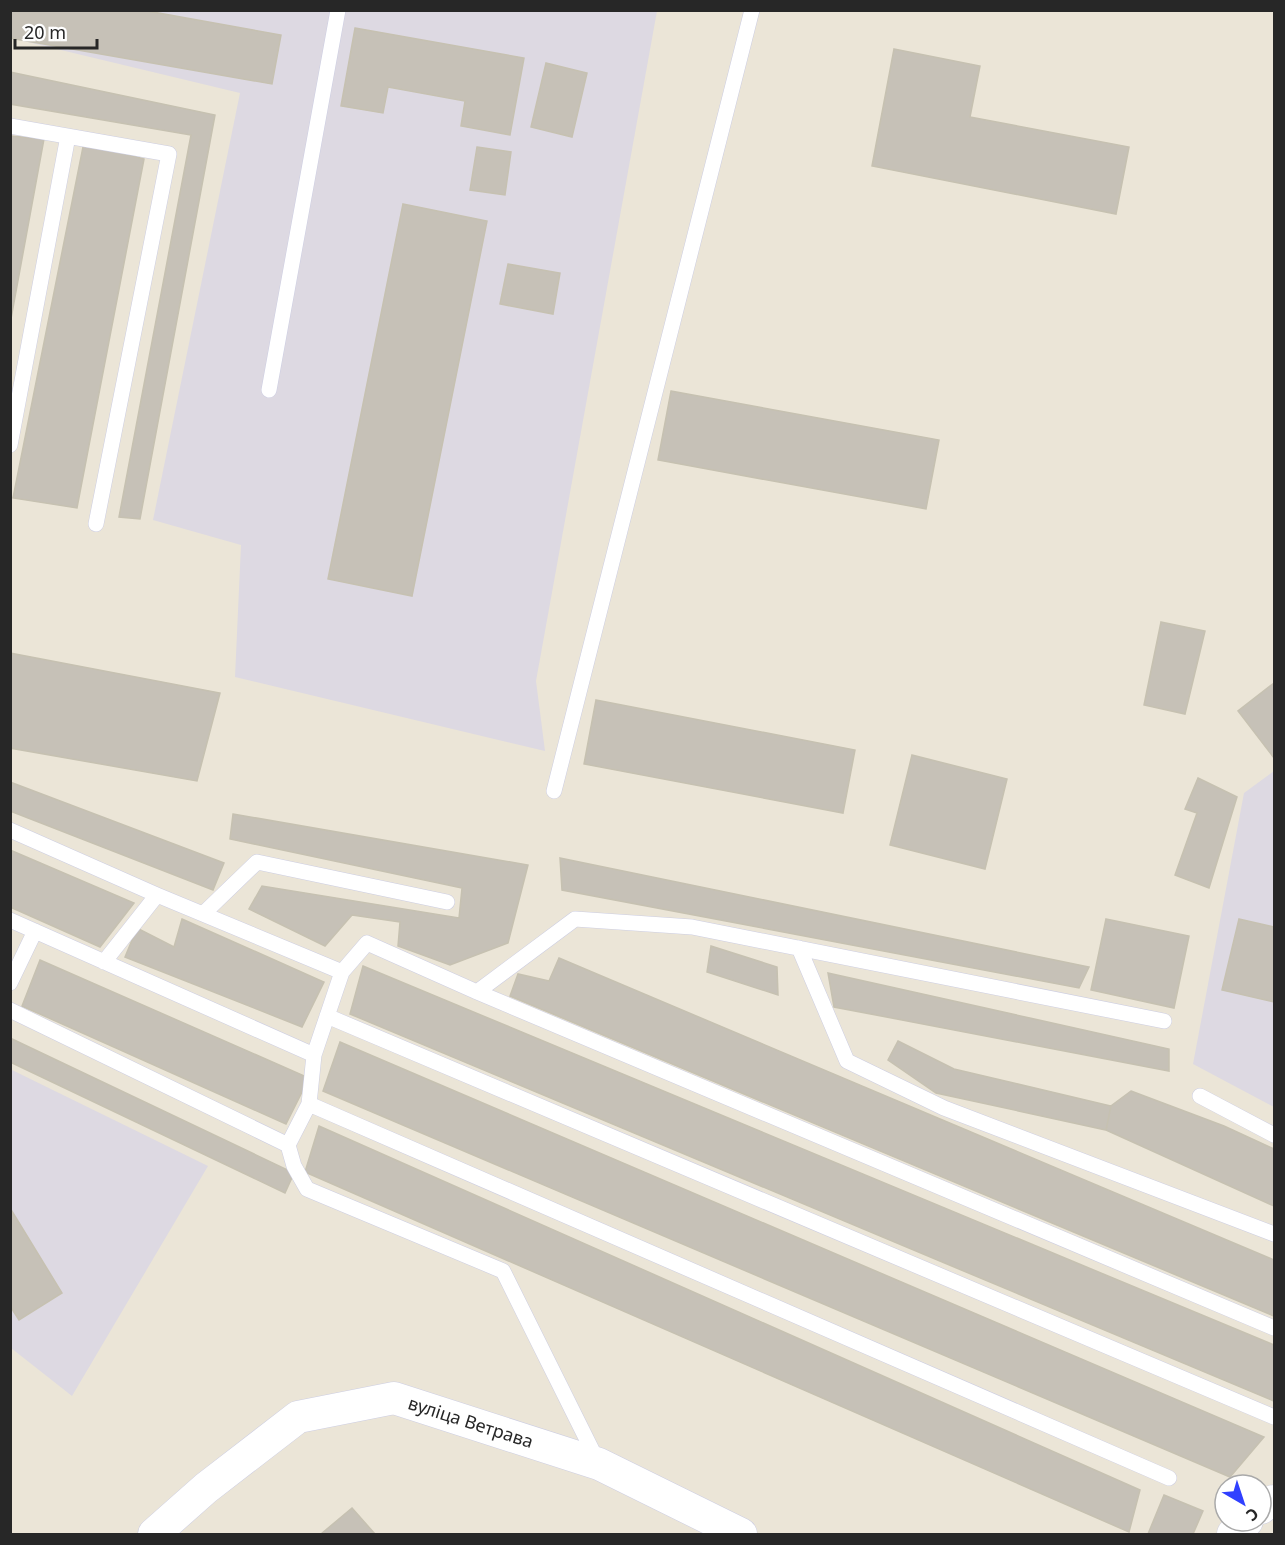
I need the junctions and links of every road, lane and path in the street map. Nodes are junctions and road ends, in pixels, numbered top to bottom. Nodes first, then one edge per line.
1 (338, 10) edge
2 (752, 10) edge
3 (10, 126) edge
4 (68, 136) junction
5 (269, 390) dead end
6 (10, 445) edge
7 (96, 524) dead end
8 (554, 791) dead end
9 (10, 830) edge
10 (157, 895) junction
11 (447, 902) dead end
12 (203, 914) junction
13 (10, 920) edge
14 (35, 931) junction
15 (799, 948) junction
16 (104, 962) junction
17 (342, 972) junction
18 (10, 983) edge
19 (477, 992) junction
20 (10, 1010) edge
21 (327, 1016) junction
22 (1164, 1020) dead end
23 (314, 1054) junction
24 (1200, 1096) dead end
25 (309, 1104) junction
26 (1275, 1135) edge
27 (288, 1145) junction
28 (1275, 1234) edge
29 (1275, 1328) edge
30 (1275, 1417) edge
31 (599, 1464) junction
32 (1169, 1478) dead end
33 (720, 1531) edge
34 (154, 1534) edge

1 - 5 lane
2 - 8 lane
3 - 4 lane
4 - 6 lane
4 - 7 lane
9 - 10 lane
10 - 12 lane
10 - 16 lane
11 - 12 lane
12 - 17 lane
13 - 14 lane
14 - 16 lane
14 - 18 lane
15 - 19 lane
15 - 22 lane
15 - 28 lane
16 - 23 lane
17 - 19 lane
17 - 21 lane
19 - 29 lane
20 - 27 lane
21 - 23 lane
21 - 30 lane
23 - 25 lane
24 - 26 lane
25 - 27 lane
25 - 32 lane
27 - 31 lane
31 - 33 street, вуліца Ветрава
31 - 34 street, вуліца Ветрава

